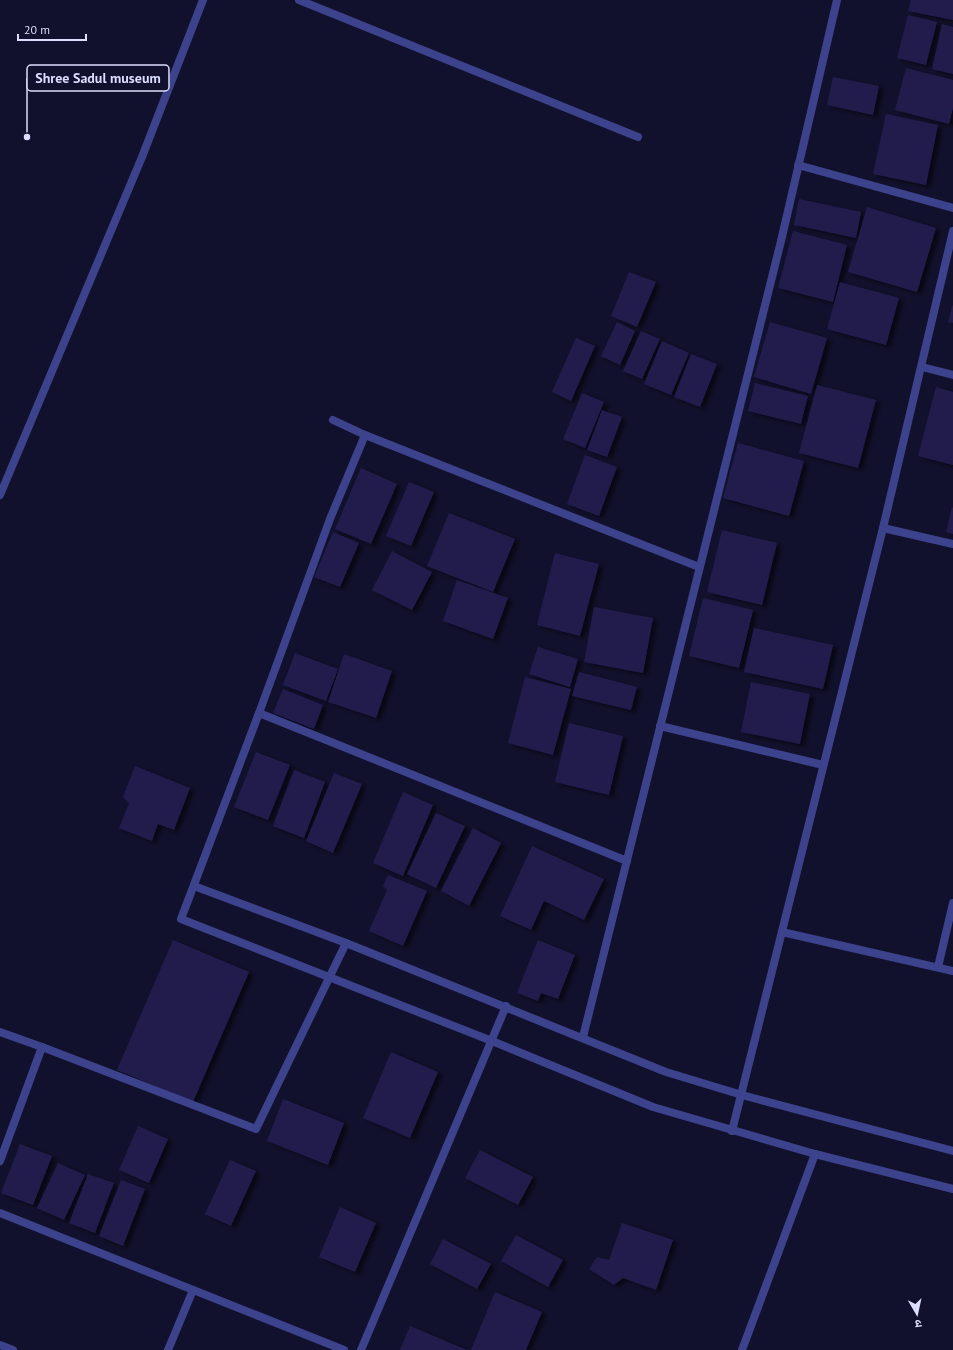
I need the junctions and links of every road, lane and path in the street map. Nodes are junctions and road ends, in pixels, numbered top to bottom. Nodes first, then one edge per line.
1 (203, 0) edge
2 (299, 0) edge
3 (836, 0) edge
4 (638, 137) dead end
5 (798, 165) junction
6 (953, 208) edge
7 (953, 231) edge
8 (922, 367) junction
9 (953, 375) edge
10 (333, 420) dead end
11 (365, 435) junction
12 (0, 495) edge
13 (883, 528) junction
14 (953, 544) edge
15 (699, 567) junction
16 (259, 713) junction
17 (660, 726) junction
18 (823, 765) junction
19 (627, 861) junction
20 (194, 886) junction
21 (953, 903) edge
22 (782, 932) junction
23 (346, 943) junction
24 (938, 967) junction
25 (953, 971) edge
26 (329, 976) junction
27 (506, 1006) junction
28 (0, 1032) edge
29 (583, 1037) junction
30 (492, 1041) junction
31 (42, 1047) junction
32 (742, 1095) junction
33 (732, 1131) junction
34 (953, 1151) edge
35 (815, 1154) junction
36 (0, 1160) edge
37 (953, 1189) edge
38 (0, 1213) edge
39 (193, 1290) junction
40 (0, 1345) edge
41 (13, 1350) edge
42 (168, 1350) edge
43 (344, 1350) edge
44 (361, 1350) edge
45 (742, 1350) edge

1 - 12 street
2 - 4 street
3 - 5 street
5 - 6 street
5 - 15 street
7 - 8 street
8 - 9 street
8 - 13 street
10 - 11 street
11 - 15 street
11 - 16 street
13 - 14 street
13 - 18 street
15 - 17 street
16 - 19 street
16 - 20 street
17 - 18 street
17 - 19 street
18 - 22 street
19 - 29 street
20 - 23 street
20 - 26 street
21 - 24 street
22 - 24 street
22 - 32 street
23 - 26 street
23 - 27 street
24 - 25 street
26 - 30 street
26 - 31 street
27 - 29 street
27 - 30 street
28 - 31 street
29 - 32 street
30 - 33 street
30 - 44 street
31 - 36 street
32 - 33 street
32 - 34 street
33 - 35 street
35 - 37 street
35 - 45 street
38 - 39 street
39 - 42 street
39 - 43 street
40 - 41 street

